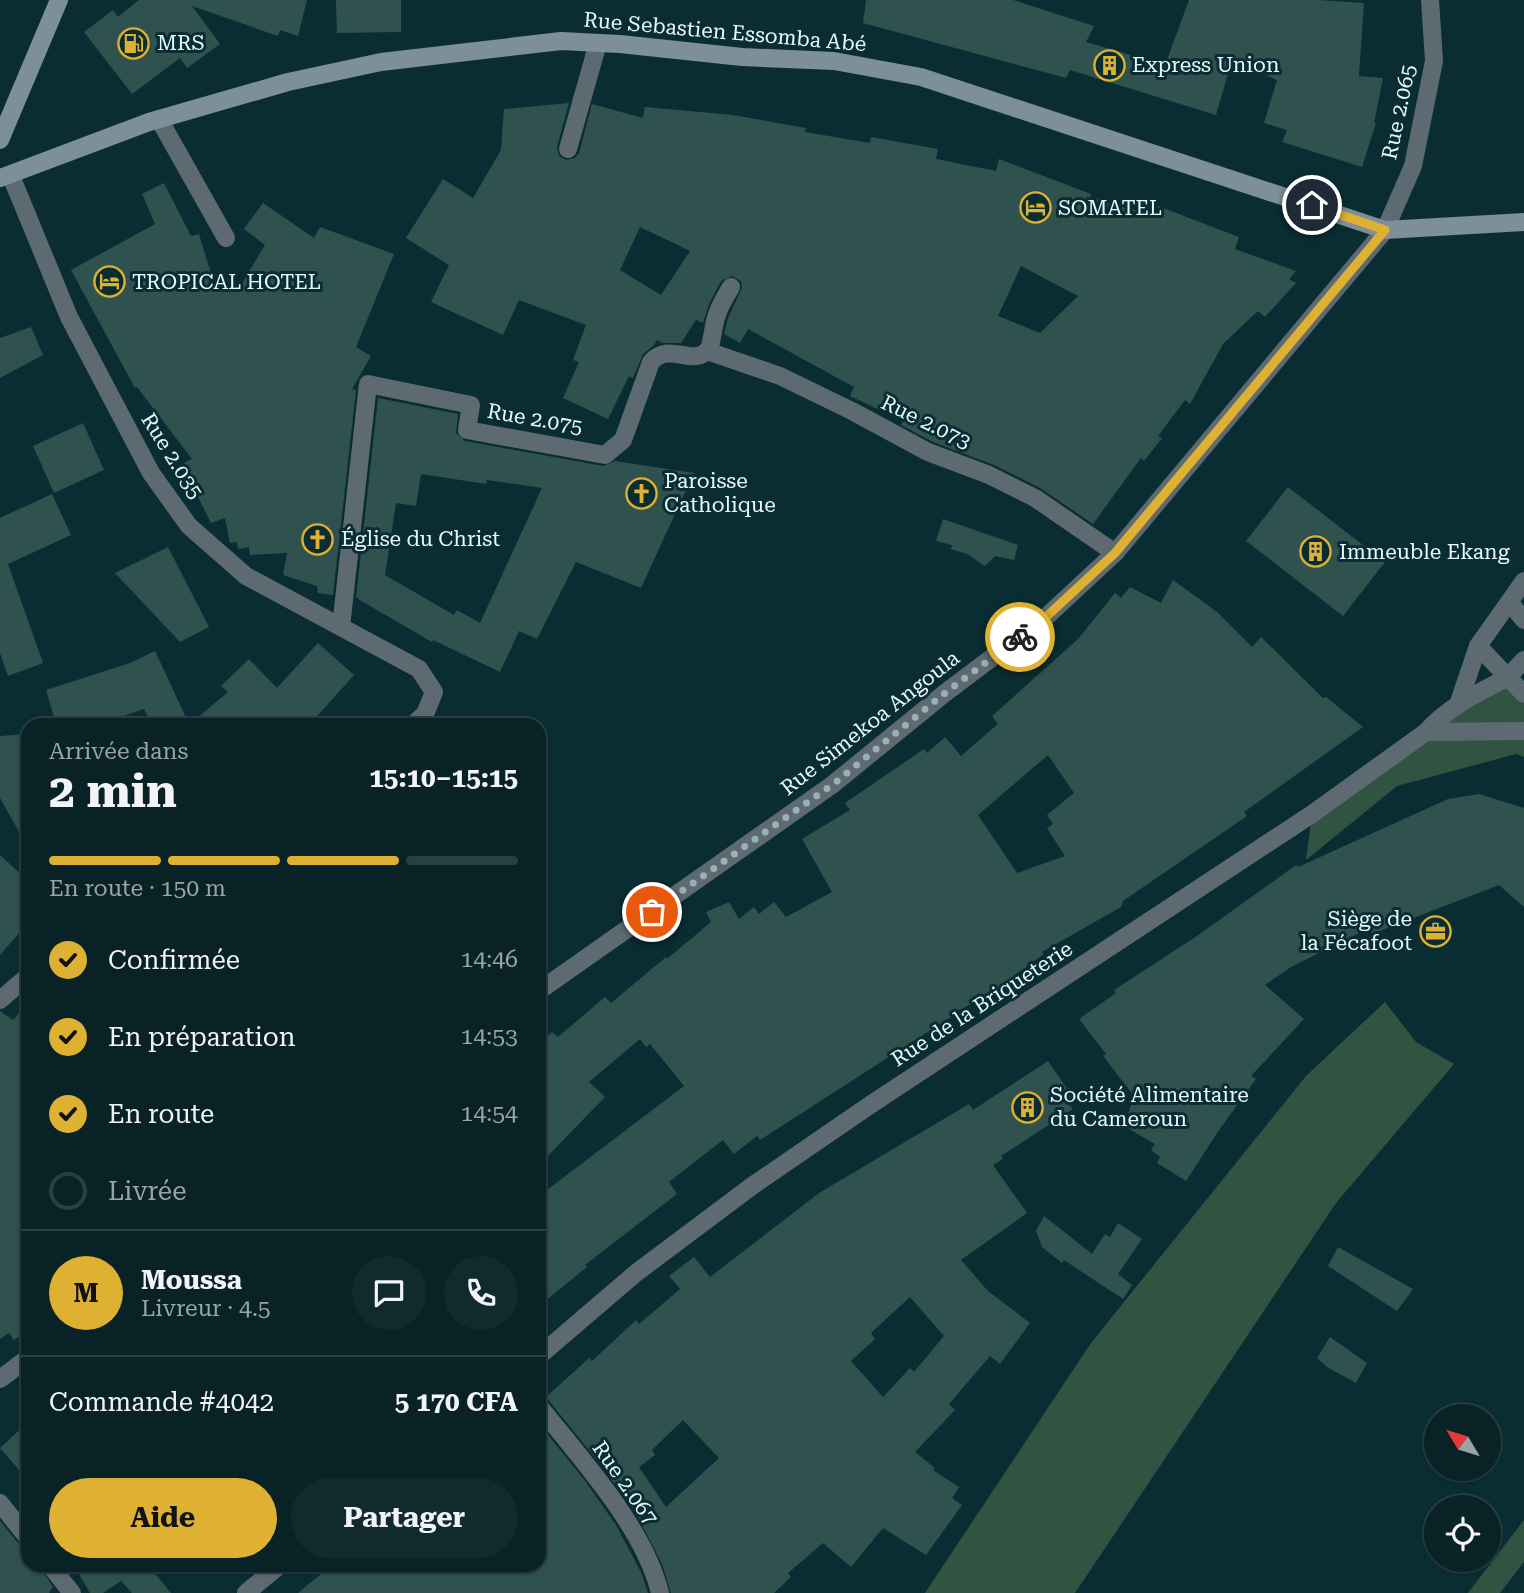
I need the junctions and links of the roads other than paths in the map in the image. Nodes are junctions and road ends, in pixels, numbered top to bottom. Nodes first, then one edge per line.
1 (59, 0) edge
2 (1430, 0) edge
3 (598, 43) junction
4 (159, 119) junction
5 (0, 140) edge
6 (568, 149) dead end
7 (6, 177) edge
8 (1524, 222) edge
9 (1385, 230) junction
10 (226, 238) dead end
11 (731, 287) dead end
12 (707, 351) junction
13 (1115, 553) junction
14 (1524, 581) edge
15 (1510, 603) junction
16 (1524, 620) edge
17 (341, 627) junction
18 (1478, 646) junction
19 (1524, 660) edge
20 (1507, 678) junction
21 (1524, 694) edge
22 (1459, 702) junction
23 (421, 718) edge
24 (1524, 731) edge
25 (1426, 732) junction
26 (21, 982) edge
27 (546, 986) edge
28 (0, 1000) edge
29 (546, 1350) edge
30 (21, 1363) edge
31 (0, 1378) edge
32 (546, 1415) edge
33 (0, 1503) edge
34 (21, 1529) edge
35 (55, 1572) edge
36 (271, 1572) edge
37 (72, 1593) edge
38 (246, 1593) edge
39 (660, 1593) edge

1 - 5 main road
2 - 9 street, Rue 2.065
3 - 4 main road, Rue Sebastien Essomba Abé
3 - 6 street
3 - 9 main road, Rue Sebastien Essomba Abé
4 - 7 main road, Rue Sebastien Essomba Abé
4 - 10 street
7 - 17 street, Rue 2.035
8 - 9 main road, Rue Sebastien Essomba Abé
9 - 13 street, Rue Simekoa Angoula
11 - 12 street
12 - 13 street, Rue 2.073
12 - 17 street, Rue 2.075
13 - 27 street, Rue Simekoa Angoula
14 - 15 street
15 - 16 street
15 - 18 street
17 - 23 street, Rue 2.035
18 - 20 street
18 - 22 street
19 - 20 street, Rue de la Briqueterie
20 - 21 street
20 - 22 street, Rue de la Briqueterie
22 - 25 street, Rue de la Briqueterie
24 - 25 street
25 - 29 street, Rue de la Briqueterie
26 - 28 street
30 - 31 street
32 - 39 street, Rue 2.067
33 - 34 street
35 - 37 street
36 - 38 street

